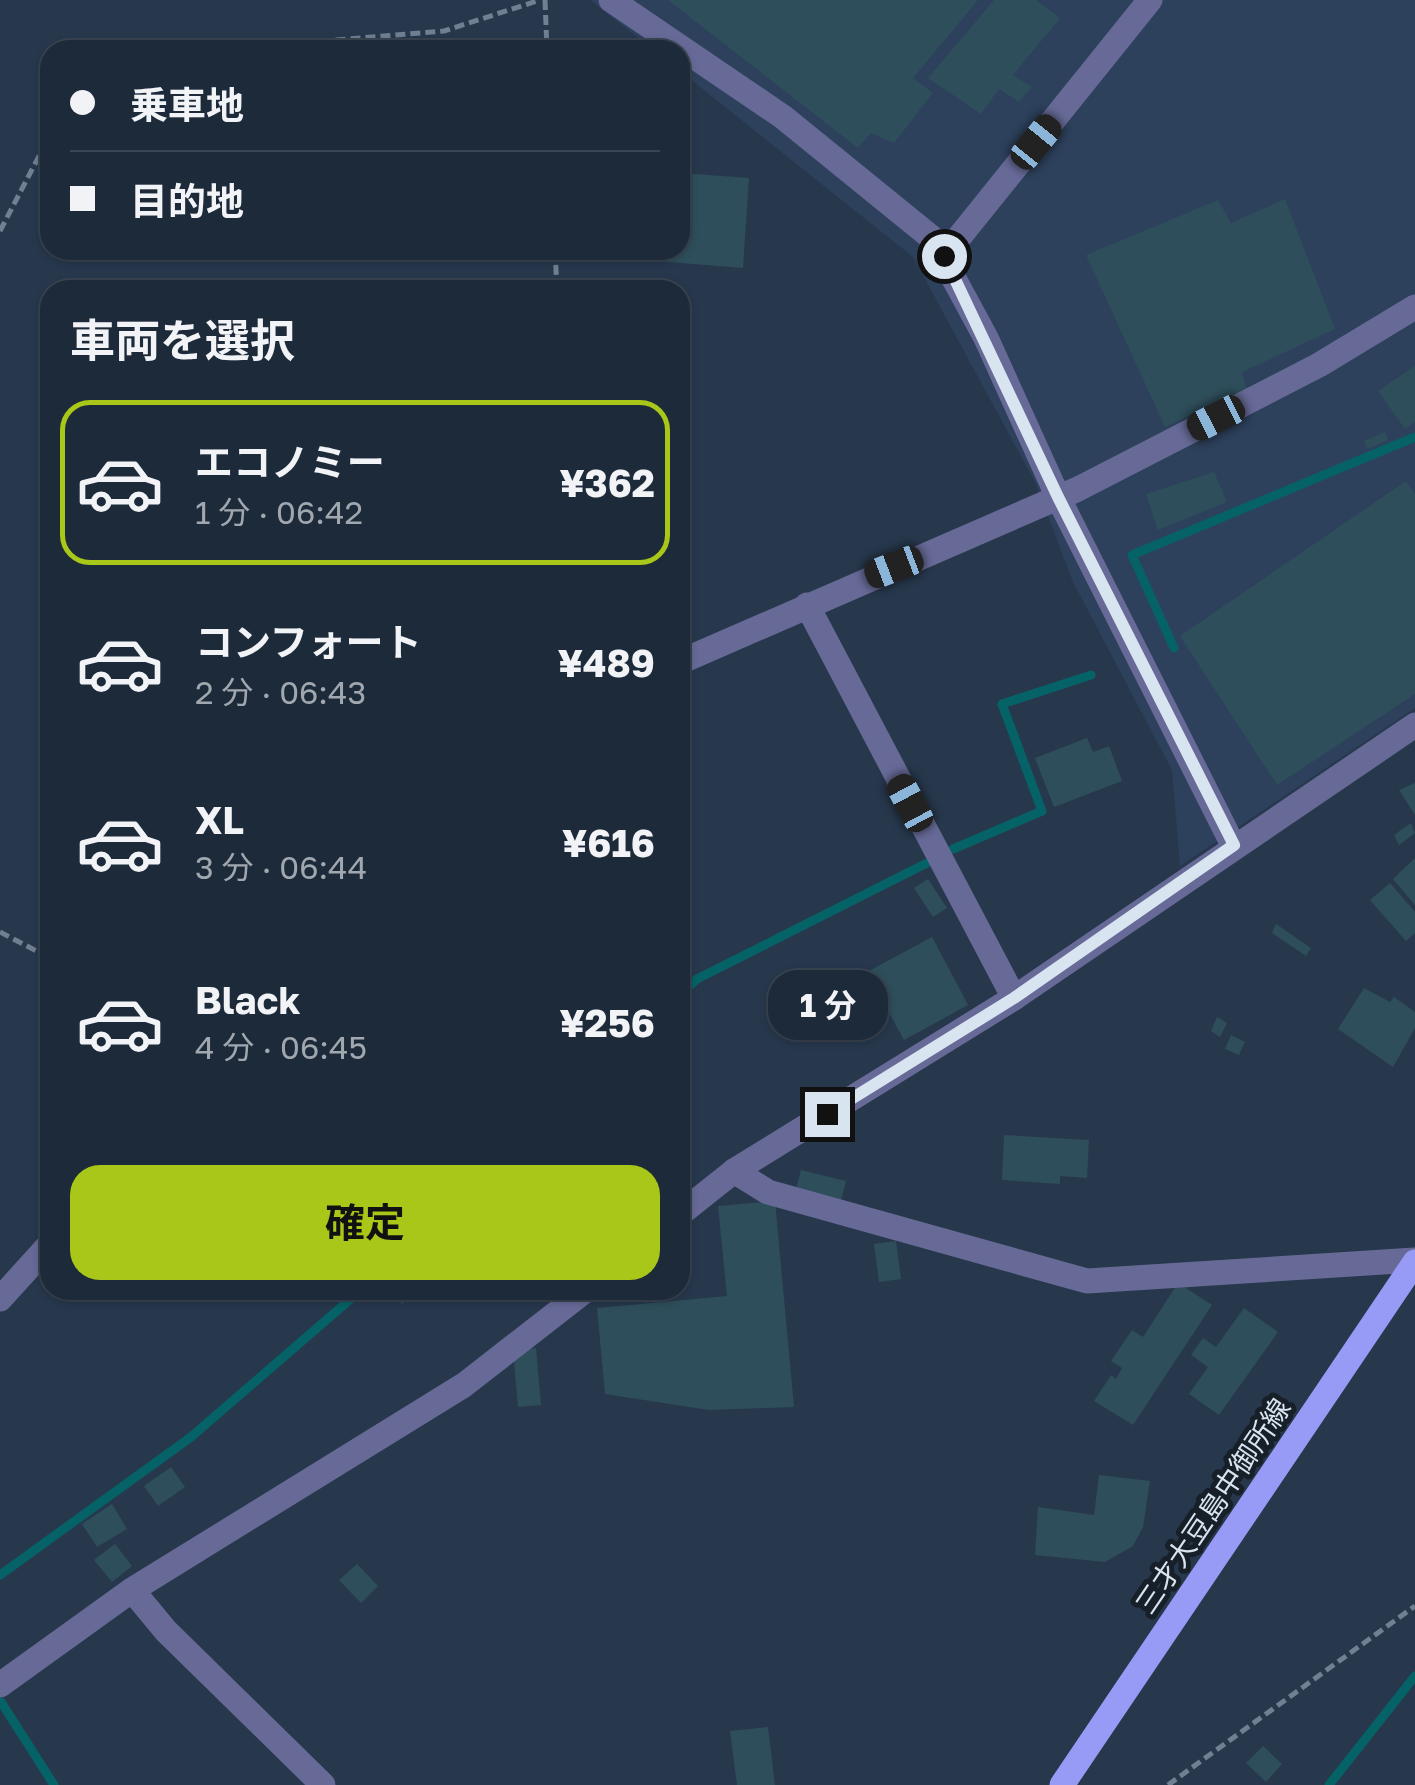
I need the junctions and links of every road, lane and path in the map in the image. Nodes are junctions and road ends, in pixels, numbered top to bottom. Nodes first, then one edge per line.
1 (542, 0) edge
2 (611, 0) edge
3 (1150, 0) edge
4 (336, 40) edge
5 (546, 40) edge
6 (670, 40) edge
7 (690, 54) edge
8 (40, 154) edge
9 (0, 231) edge
10 (944, 256) junction
11 (1415, 308) edge
12 (1058, 497) junction
13 (807, 605) junction
14 (690, 658) edge
15 (1415, 724) edge
16 (1234, 845) junction
17 (0, 932) edge
18 (40, 953) edge
19 (1014, 998) junction
20 (734, 1171) junction
21 (690, 1206) edge
22 (40, 1255) edge
23 (1415, 1261) edge
24 (0, 1298) edge
25 (573, 1300) edge
26 (132, 1590) junction
27 (1415, 1606) edge
28 (0, 1685) edge
29 (323, 1785) edge
30 (1062, 1785) edge
31 (1168, 1785) edge

1 - 4 path
1 - 5 path
2 - 6 street
3 - 10 street
7 - 10 street
8 - 9 path
10 - 12 street
11 - 12 street
12 - 13 street
12 - 16 street
13 - 14 street
13 - 19 street
15 - 16 street
16 - 19 street
17 - 18 path
19 - 20 street
20 - 21 street
20 - 23 street
22 - 24 street
23 - 30 main road, 三才大豆島中御所線
25 - 26 street
26 - 28 street
26 - 29 street
27 - 31 path

